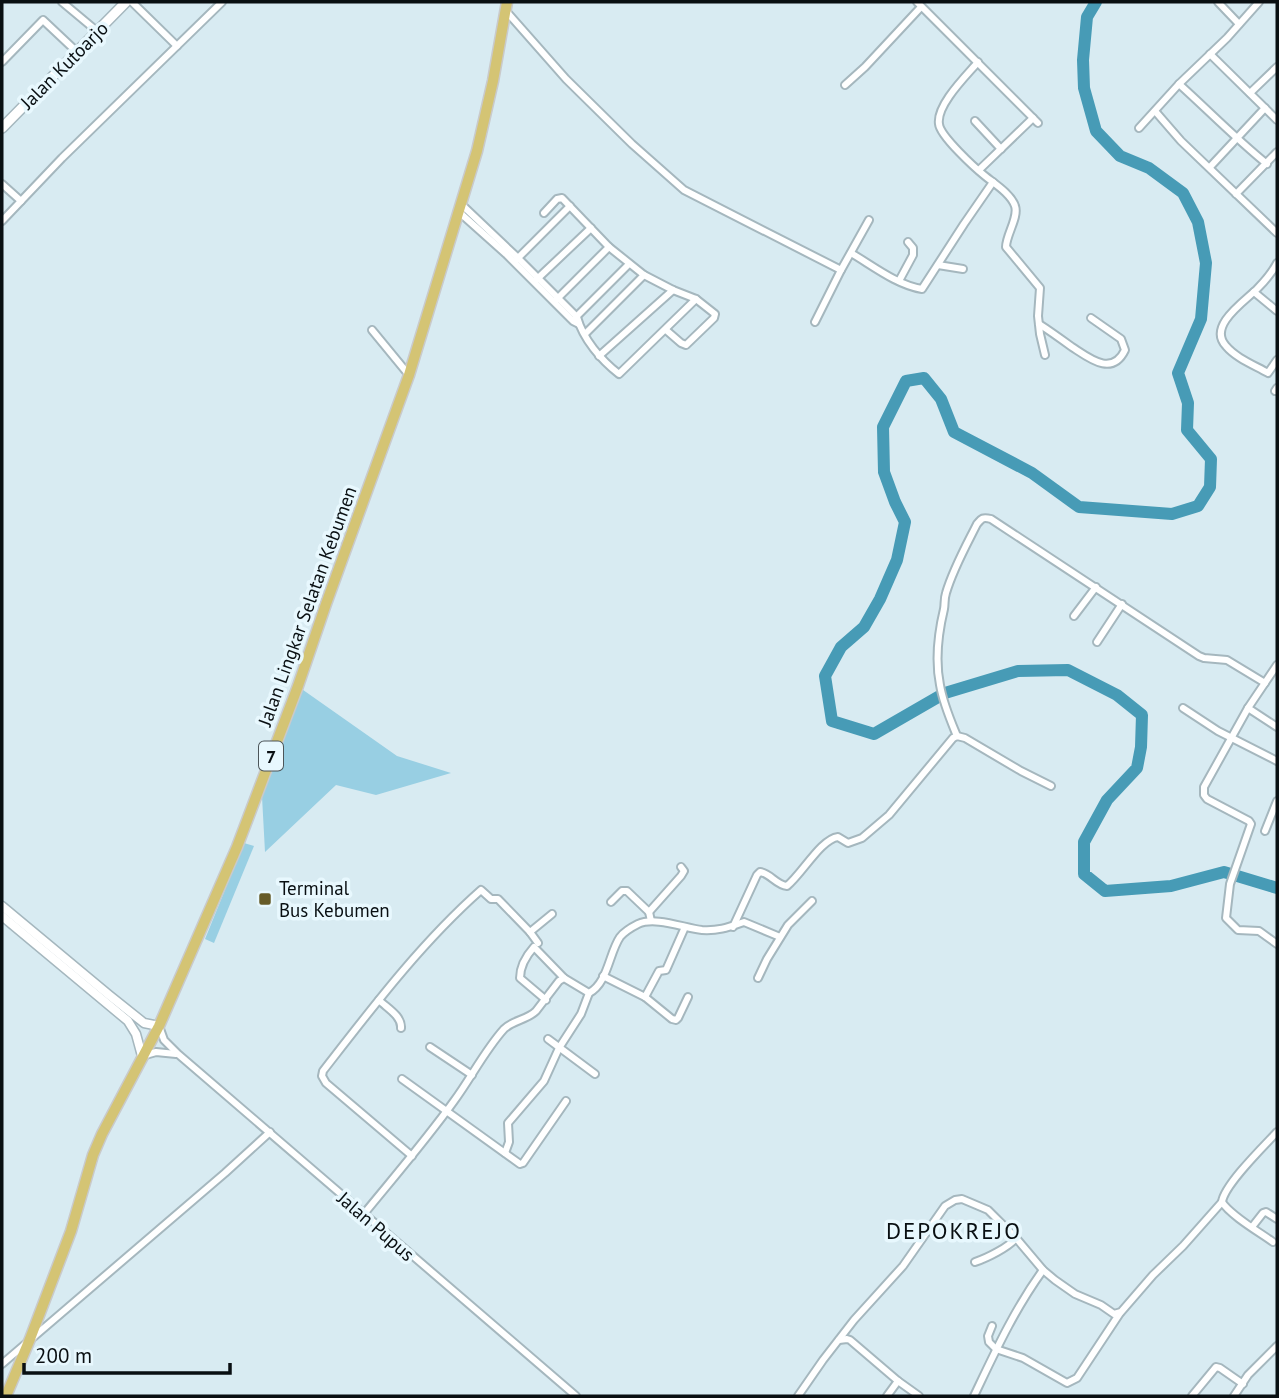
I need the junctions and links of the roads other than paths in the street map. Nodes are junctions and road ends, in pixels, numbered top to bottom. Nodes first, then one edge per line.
1 (62, 2) edge
2 (126, 2) edge
3 (132, 2) edge
4 (222, 2) edge
5 (1218, 2) edge
6 (1256, 3) edge
7 (919, 4) edge
8 (506, 6) edge
9 (1239, 24) junction
10 (98, 32) junction
11 (177, 46) junction
12 (77, 52) junction
13 (1210, 54) junction
14 (2, 62) edge
15 (978, 62) junction
16 (1277, 67) edge
17 (1179, 84) junction
18 (845, 85) dead end
19 (1251, 93) junction
20 (1265, 108) junction
21 (1155, 111) junction
22 (1277, 120) edge
23 (975, 121) dead end
24 (2, 128) edge
25 (1139, 128) dead end
26 (1236, 138) junction
27 (1001, 149) junction
28 (1277, 152) edge
29 (1267, 164) junction
30 (1210, 167) junction
31 (979, 170) junction
32 (993, 182) junction
33 (2, 184) edge
34 (1236, 194) junction
35 (21, 201) junction
36 (570, 206) junction
37 (460, 208) junction
38 (544, 213) dead end
39 (869, 220) dead end
40 (2, 221) edge
41 (591, 228) junction
42 (1277, 233) edge
43 (908, 242) dead end
44 (609, 247) junction
45 (850, 253) junction
46 (516, 260) junction
47 (1277, 263) edge
48 (629, 264) junction
49 (938, 265) junction
50 (963, 269) dead end
51 (841, 270) junction
52 (644, 275) junction
53 (536, 280) junction
54 (900, 281) junction
55 (673, 290) junction
56 (1254, 292) junction
57 (595, 297) junction
58 (696, 299) junction
59 (557, 300) junction
60 (607, 310) junction
61 (1277, 311) edge
62 (1091, 318) dead end
63 (576, 321) junction
64 (815, 322) dead end
65 (1039, 324) junction
66 (372, 330) dead end
67 (666, 330) junction
68 (585, 334) junction
69 (1045, 355) dead end
70 (599, 356) junction
71 (1277, 360) edge
72 (409, 375) junction
73 (1096, 587) junction
74 (1122, 604) junction
75 (1074, 617) dead end
76 (1097, 642) dead end
77 (1277, 665) edge
78 (1265, 683) junction
79 (1182, 708) dead end
80 (1248, 708) junction
81 (1277, 727) edge
82 (957, 736) junction
83 (1232, 737) junction
84 (1277, 761) edge
85 (1051, 786) dead end
86 (1277, 801) edge
87 (1265, 831) dead end
88 (681, 867) dead end
89 (812, 901) dead end
90 (611, 902) dead end
91 (2, 906) edge
92 (649, 912) junction
93 (551, 915) dead end
94 (2, 916) edge
95 (651, 921) junction
96 (685, 927) junction
97 (733, 927) junction
98 (530, 932) junction
99 (780, 937) junction
100 (538, 944) junction
101 (1277, 944) edge
102 (603, 976) junction
103 (564, 978) junction
104 (758, 978) dead end
105 (589, 993) junction
106 (645, 997) junction
107 (688, 997) dead end
108 (379, 1000) junction
109 (546, 1000) junction
110 (159, 1026) junction
111 (401, 1028) dead end
112 (548, 1040) dead end
113 (430, 1047) dead end
114 (559, 1048) junction
115 (178, 1054) junction
116 (142, 1056) junction
117 (595, 1074) dead end
118 (472, 1076) junction
119 (402, 1079) dead end
120 (566, 1101) dead end
121 (447, 1111) junction
122 (270, 1132) junction
123 (1277, 1132) edge
124 (505, 1153) junction
125 (412, 1156) junction
126 (1222, 1202) junction
127 (363, 1215) junction
128 (1277, 1219) edge
129 (1252, 1227) junction
130 (1016, 1238) junction
131 (1273, 1242) dead end
132 (975, 1262) dead end
133 (1044, 1270) junction
134 (1121, 1312) junction
135 (992, 1326) dead end
136 (30, 1339) junction
137 (839, 1340) junction
138 (1277, 1346) edge
139 (996, 1349) junction
140 (2, 1364) edge
141 (898, 1381) junction
142 (1242, 1384) junction
143 (6, 1396) edge
144 (576, 1396) edge
145 (798, 1396) edge
146 (887, 1396) edge
147 (919, 1396) edge
148 (974, 1396) edge
149 (1192, 1396) edge
150 (1234, 1396) edge

1 - 10 street
2 - 10 main road, Jalan Kutoarjo
3 - 11 street
4 - 11 street
5 - 9 street
6 - 9 street
7 - 15 street
7 - 18 street
8 - 37 highway, Jalan Lingkar Selatan Kebumen / 7
8 - 51 street
9 - 13 street
10 - 12 main road, Jalan Kutoarjo
11 - 35 street
12 - 14 street
12 - 24 main road, Jalan Kutoarjo
13 - 17 street
13 - 19 street
15 - 27 street
15 - 31 street
16 - 19 street
17 - 21 street
17 - 26 street
19 - 20 street
20 - 22 street
20 - 26 street
21 - 25 street
21 - 30 street
23 - 27 street
26 - 29 street
26 - 30 street
27 - 31 street
28 - 29 street
29 - 34 street
30 - 34 street
31 - 32 street
32 - 49 street
32 - 65 street
33 - 35 street
34 - 42 street
35 - 40 street
36 - 38 street
36 - 41 street
36 - 46 street
37 - 46 street
37 - 72 highway, Jalan Lingkar Selatan Kebumen / 7
39 - 45 street
41 - 44 street
41 - 53 street
43 - 54 street
44 - 48 street
44 - 59 street
45 - 51 street
45 - 54 street
46 - 53 street
47 - 56 street
48 - 52 street
48 - 57 street
49 - 50 street
49 - 54 street
51 - 64 street
52 - 55 street
52 - 60 street
53 - 59 street
55 - 58 street
55 - 70 street
56 - 61 street
56 - 71 street
57 - 60 street
57 - 63 street
58 - 67 street
58 - 67 street
59 - 63 street
60 - 68 street
62 - 65 street
63 - 68 street
65 - 69 street
66 - 72 street
67 - 70 street
68 - 70 street
72 - 110 highway, Jalan Lingkar Selatan Kebumen / 7
73 - 74 street
73 - 75 street
73 - 82 street
74 - 76 street
74 - 78 street
77 - 78 street
78 - 80 street
79 - 83 street
80 - 81 street
80 - 83 street
82 - 85 street
82 - 97 street
83 - 84 street
83 - 101 street
86 - 87 street
88 - 92 street
89 - 99 street
90 - 92 street
91 - 110 street, Jalan Pupus
92 - 95 street
93 - 98 street
94 - 116 street
95 - 96 street
95 - 102 street
96 - 97 street
96 - 106 street
97 - 99 street
98 - 100 street
98 - 108 street
99 - 104 street
100 - 103 street
100 - 109 street
102 - 105 street
102 - 106 street
103 - 105 street
103 - 109 street
105 - 114 street
106 - 107 street
108 - 111 street
108 - 125 street
109 - 118 street
110 - 115 street, Jalan Pupus
110 - 116 highway, Jalan Lingkar Selatan Kebumen / 7
112 - 114 street
113 - 118 street
114 - 117 street
114 - 124 street
115 - 116 street
115 - 122 street, Jalan Pupus
116 - 136 highway, Jalan Lingkar Selatan Kebumen / 7
118 - 121 street
119 - 121 street
120 - 124 street
121 - 124 street
121 - 125 street
122 - 127 street, Jalan Pupus
122 - 136 street
123 - 126 street
125 - 127 street
126 - 129 street
126 - 134 street
127 - 144 street, Jalan Pupus
128 - 129 street
129 - 131 street
130 - 132 street
130 - 133 street
130 - 137 street
133 - 134 street
133 - 139 street
134 - 139 street
135 - 139 street
136 - 140 street
136 - 143 highway, Jalan Lingkar Selatan Kebumen / 7
137 - 141 street
137 - 145 street
138 - 142 street
139 - 148 street
141 - 146 street
141 - 147 street
142 - 149 street
142 - 150 street

